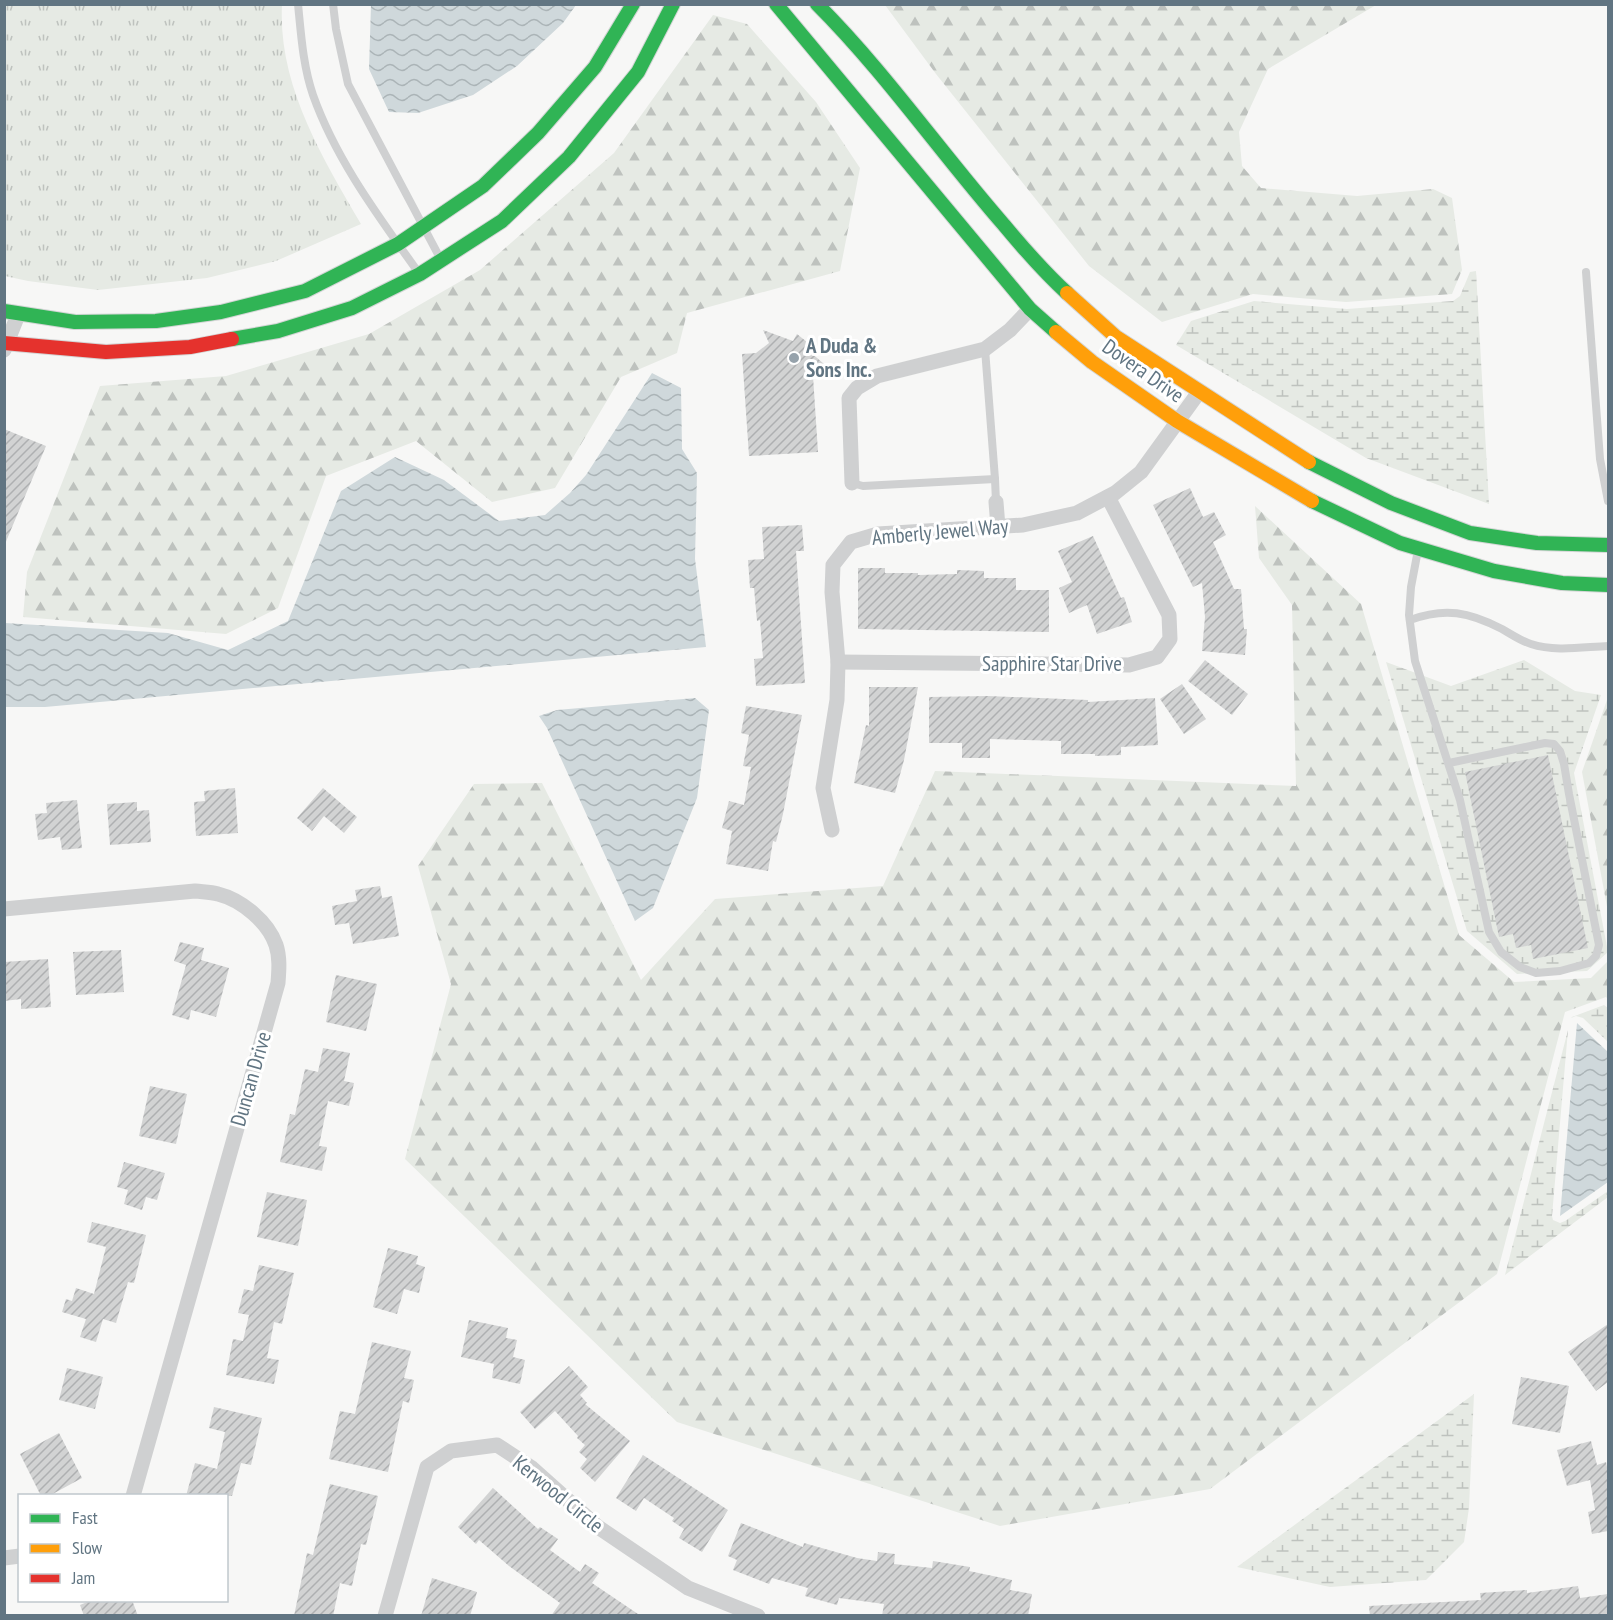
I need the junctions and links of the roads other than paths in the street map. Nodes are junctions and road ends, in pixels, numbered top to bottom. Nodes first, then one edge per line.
1 (298, 4) edge
2 (333, 4) edge
3 (633, 4) edge
4 (673, 4) edge
5 (776, 4) edge
6 (817, 4) edge
7 (424, 227) junction
8 (398, 244) junction
9 (441, 260) junction
10 (1586, 272) dead end
11 (420, 274) junction
12 (1030, 309) junction
13 (11, 313) edge
14 (5, 346) edge
15 (985, 349) junction
16 (1199, 392) junction
17 (1177, 421) junction
18 (1604, 459) edge
19 (995, 479) junction
20 (852, 483) joint
21 (1108, 497) junction
22 (1608, 501) edge
23 (996, 502) joint
24 (998, 527) junction
25 (1608, 545) edge
26 (1418, 548) junction
27 (1608, 585) edge
28 (1410, 620) junction
29 (1608, 646) edge
30 (838, 662) junction
31 (1449, 763) junction
32 (832, 830) dead end
33 (4, 909) edge
34 (134, 1494) edge
35 (384, 1616) edge
36 (758, 1616) edge

1 - 8 lane
2 - 7 lane
3 - 7 street
4 - 9 street
5 - 12 street, Dovera Drive
6 - 16 street, Dovera Drive
7 - 8 street
7 - 9 lane
8 - 11 lane
8 - 13 street
9 - 11 street
10 - 18 lane
11 - 14 street
12 - 15 street
12 - 17 street, Dovera Drive
13 - 14 street
15 - 19 lane
15 - 20 street
16 - 17 street, Amberly Jewel Way
16 - 25 street, Dovera Drive
17 - 21 street, Amberly Jewel Way
17 - 26 street, Dovera Drive
18 - 22 lane
19 - 20 lane
19 - 23 lane
21 - 24 street, Amberly Jewel Way
21 - 30 street, Sapphire Star Drive
23 - 24 street
24 - 30 street, Amberly Jewel Way
26 - 27 street, Dovera Drive
26 - 28 lane
28 - 29 lane
28 - 31 lane
30 - 32 street, Amberly Jewel Way
31 - 31 lane
33 - 34 street, Duncan Drive
35 - 36 street, Kerwood Circle

